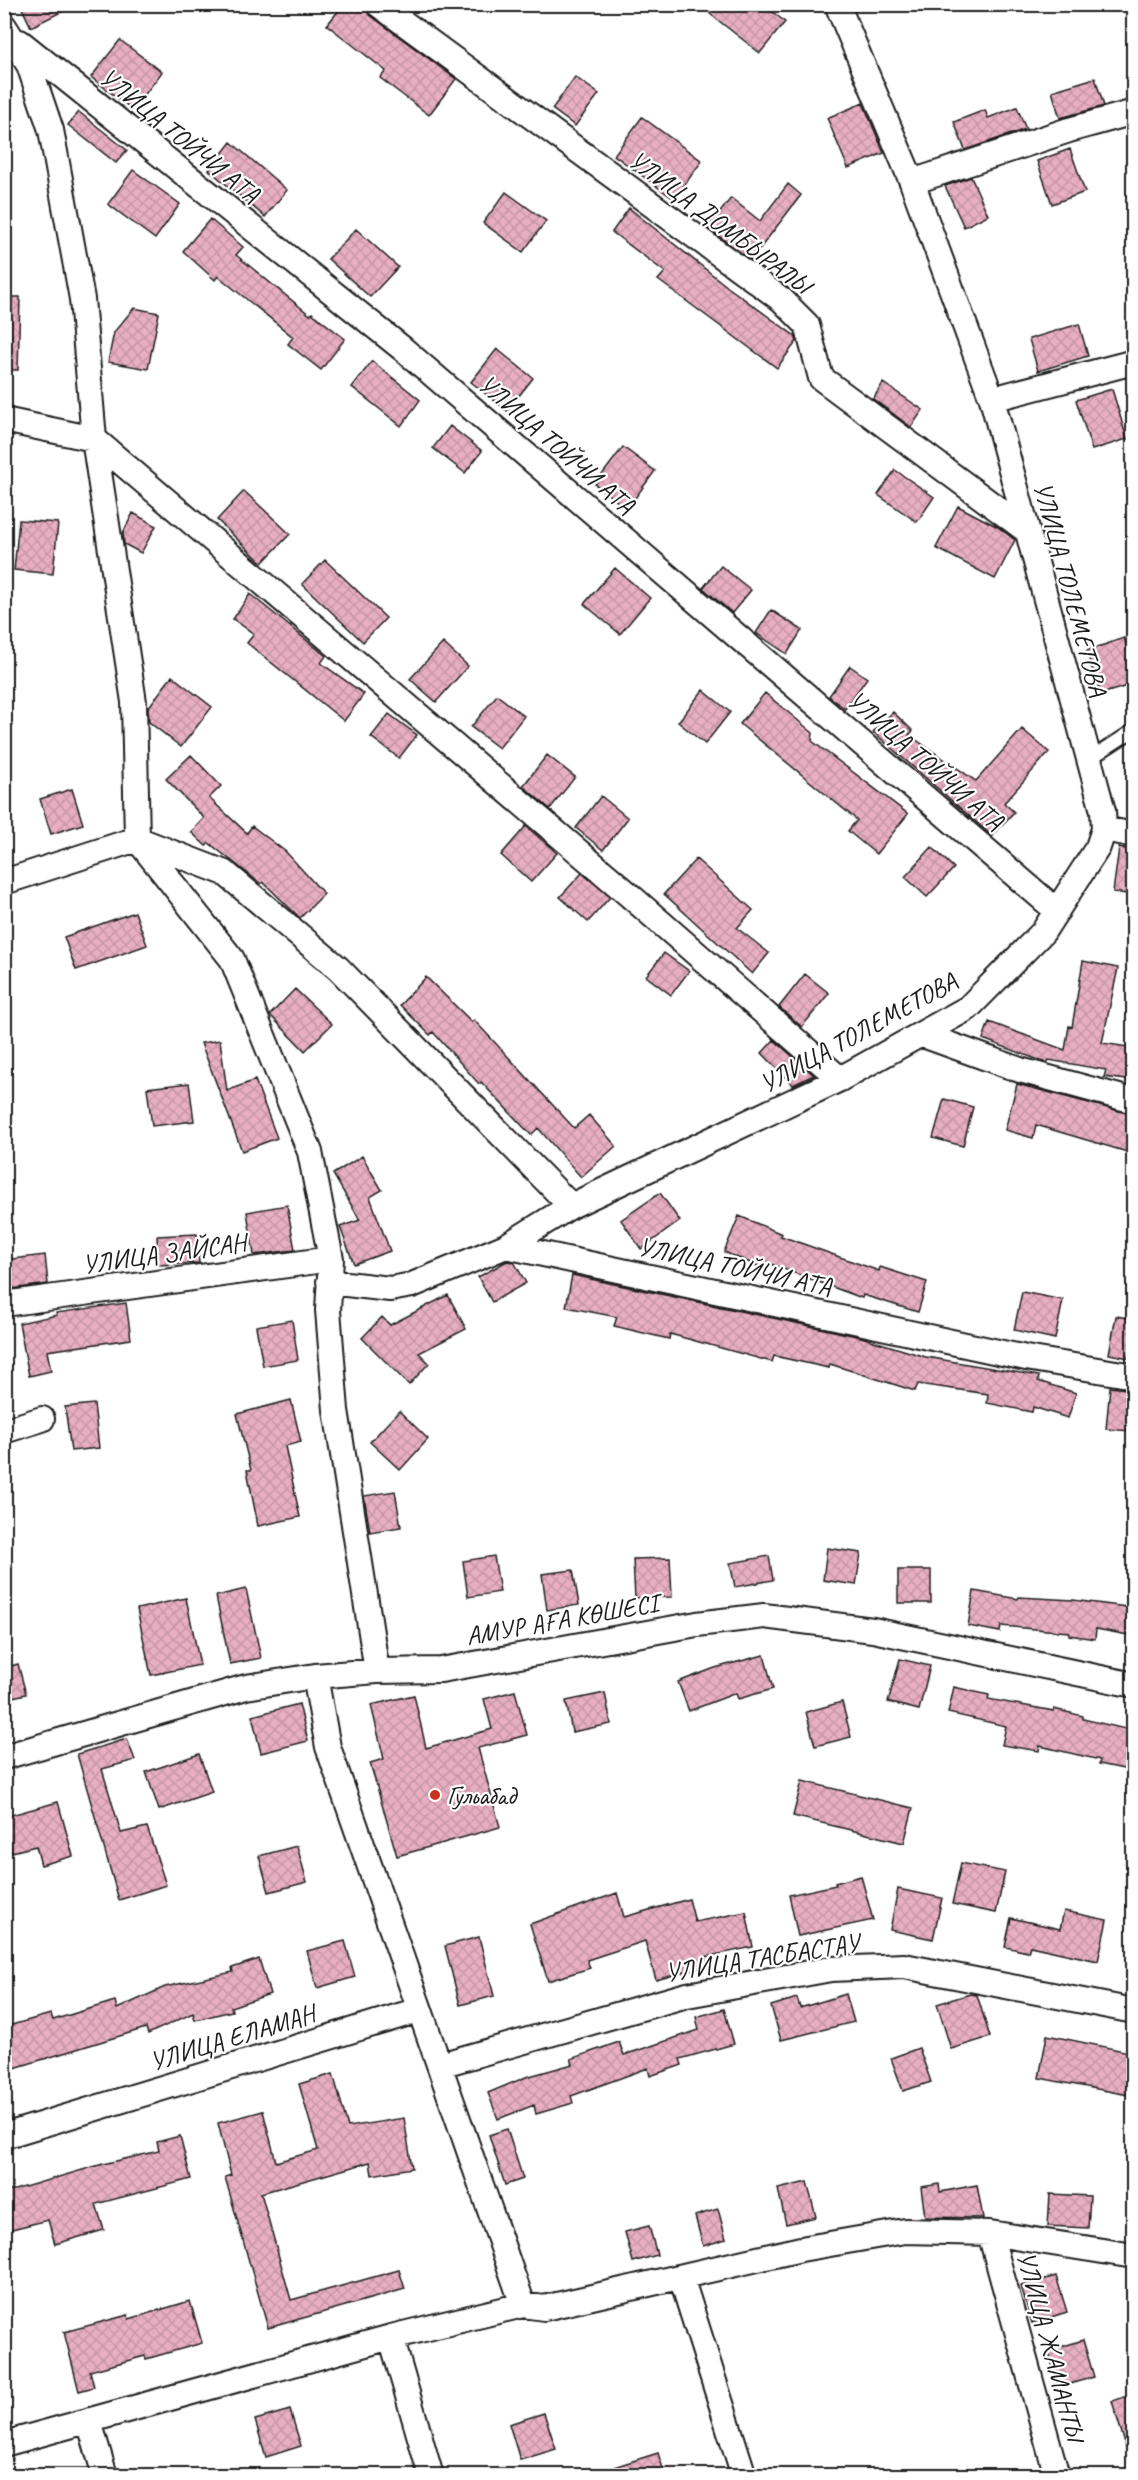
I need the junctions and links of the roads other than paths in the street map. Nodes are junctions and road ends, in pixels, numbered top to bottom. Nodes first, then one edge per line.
1 (378, 4) edge
2 (837, 4) edge
3 (7, 30) edge
4 (1134, 112) edge
5 (912, 182) junction
6 (1134, 362) edge
7 (992, 399) junction
8 (4, 420) edge
9 (94, 439) junction
10 (1026, 530) junction
11 (1134, 730) edge
12 (1089, 760) junction
13 (1104, 829) junction
14 (1134, 835) edge
15 (137, 838) junction
16 (4, 882) edge
17 (1057, 911) junction
18 (923, 1035) junction
19 (840, 1079) junction
20 (1134, 1101) edge
21 (571, 1206) junction
22 (506, 1246) junction
23 (330, 1270) junction
24 (4, 1304) edge
25 (1134, 1376) edge
26 (42, 1419) dead end
27 (4, 1431) edge
28 (377, 1671) junction
29 (315, 1676) junction
30 (1134, 1685) edge
31 (4, 1757) edge
32 (419, 2010) junction
33 (1134, 2011) edge
34 (440, 2065) junction
35 (4, 2136) edge
36 (990, 2233) junction
37 (1134, 2256) edge
38 (681, 2277) junction
39 (523, 2305) junction
40 (391, 2337) junction
41 (89, 2421) junction
42 (4, 2444) edge
43 (105, 2475) edge
44 (431, 2475) edge
45 (744, 2475) edge
46 (1057, 2475) edge

1 - 10 street, УЛИЦА ДОМБЫРАЛЫ
2 - 5 street, УЛИЦА ТОЛЕМЕТОВА
3 - 9 street
3 - 17 street, УЛИЦА ТОЙЧИ АТА
4 - 5 street
5 - 7 street, УЛИЦА ТОЛЕМЕТОВА
6 - 7 street
7 - 10 street, УЛИЦА ТОЛЕМЕТОВА
8 - 9 street
9 - 15 street
9 - 19 street
10 - 12 street, УЛИЦА ТОЛЕМЕТОВА
11 - 12 lane
12 - 13 street, УЛИЦА ТОЛЕМЕТОВА
13 - 14 street
13 - 17 street, УЛИЦА ТОЛЕМЕТОВА
15 - 16 street
15 - 21 street
15 - 23 street
17 - 18 street, УЛИЦА ТОЛЕМЕТОВА
18 - 19 street, УЛИЦА ТОЛЕМЕТОВА
18 - 20 street
19 - 21 street, УЛИЦА ТОЛЕМЕТОВА
21 - 22 street, УЛИЦА ТОЛЕМЕТОВА
22 - 23 street
22 - 25 street, УЛИЦА ТОЙЧИ АТА
23 - 24 street, УЛИЦА ЗАЙСАН
23 - 28 street
26 - 27 street
28 - 29 street, АМУР АҒА КӨШЕСІ
28 - 30 street, АМУР АҒА КӨШЕСІ
29 - 31 street, АМУР АҒА КӨШЕСІ
29 - 32 street
32 - 34 street
32 - 35 street, УЛИЦА ЕЛАМАН
33 - 34 street, УЛИЦА ТАСБАСТАУ
34 - 39 street
36 - 37 street
36 - 38 street
36 - 46 street, УЛИЦА ЖАМАНТЫ
38 - 39 street
38 - 45 street
39 - 40 street
40 - 41 street
40 - 44 street
41 - 42 street
41 - 43 street

